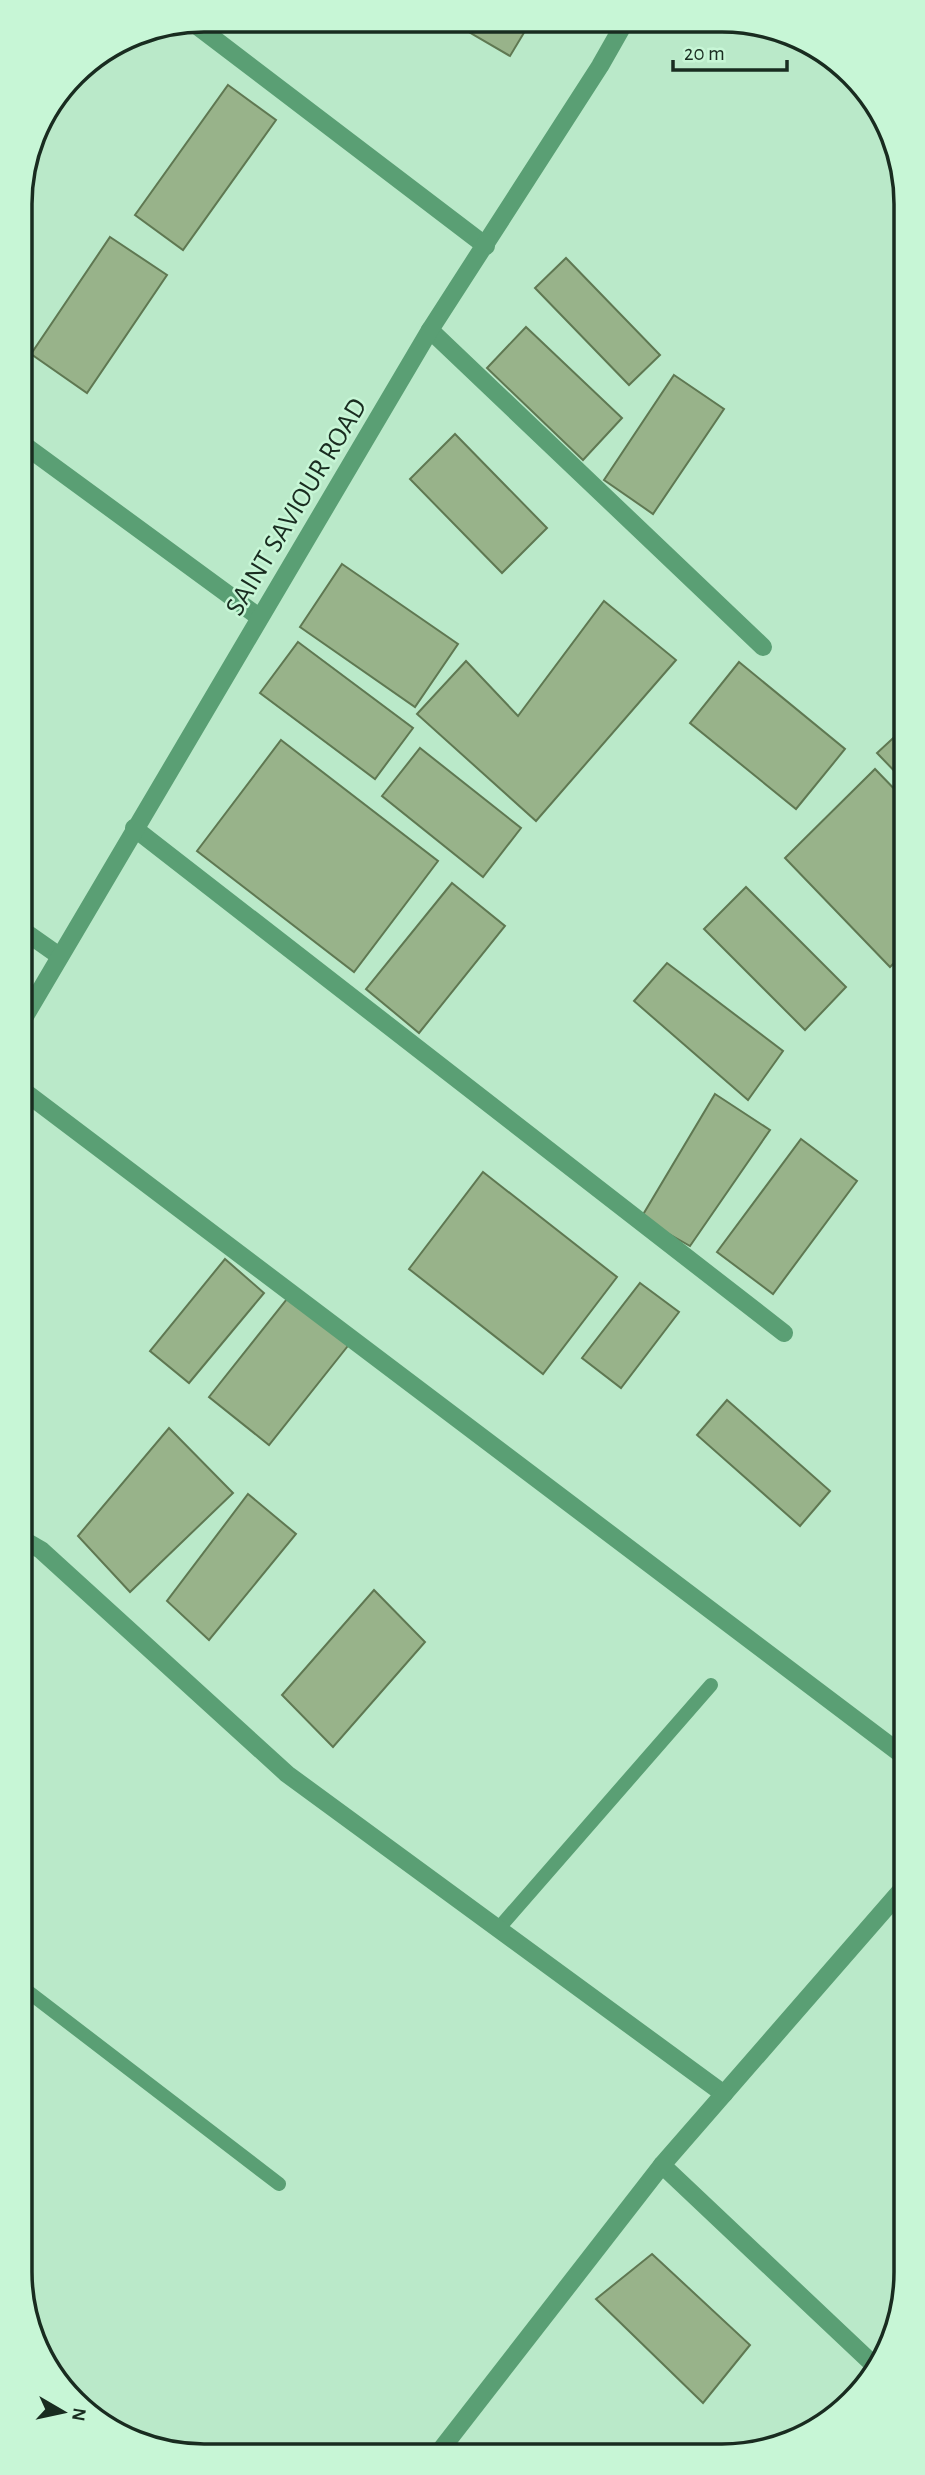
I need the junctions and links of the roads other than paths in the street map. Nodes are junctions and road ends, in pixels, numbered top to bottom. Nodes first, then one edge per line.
1 (205, 32) edge
2 (619, 32) edge
3 (486, 246) junction
4 (430, 330) junction
5 (32, 451) edge
6 (259, 617) junction
7 (763, 647) dead end
8 (134, 828) junction
9 (32, 937) edge
10 (58, 955) junction
11 (32, 1003) edge
12 (32, 1096) edge
13 (784, 1333) dead end
14 (32, 1545) edge
15 (711, 1685) dead end
16 (893, 1747) edge
17 (893, 1900) edge
18 (498, 1928) junction
19 (32, 1995) edge
20 (724, 2094) junction
21 (662, 2165) junction
22 (279, 2184) dead end
23 (868, 2360) edge
24 (445, 2444) edge

1 - 3 street
2 - 3 street, SAINT SAVIOUR ROAD
3 - 4 street, SAINT SAVIOUR ROAD
4 - 6 street, SAINT SAVIOUR ROAD
4 - 7 street
5 - 6 street
6 - 8 street, SAINT SAVIOUR ROAD
8 - 10 street, SAINT SAVIOUR ROAD
8 - 13 street
9 - 10 street
10 - 11 street, SAINT SAVIOUR ROAD
12 - 16 street
14 - 18 street
15 - 18 lane
17 - 20 street
18 - 20 street
19 - 22 lane
20 - 21 street
21 - 23 street
21 - 24 street

